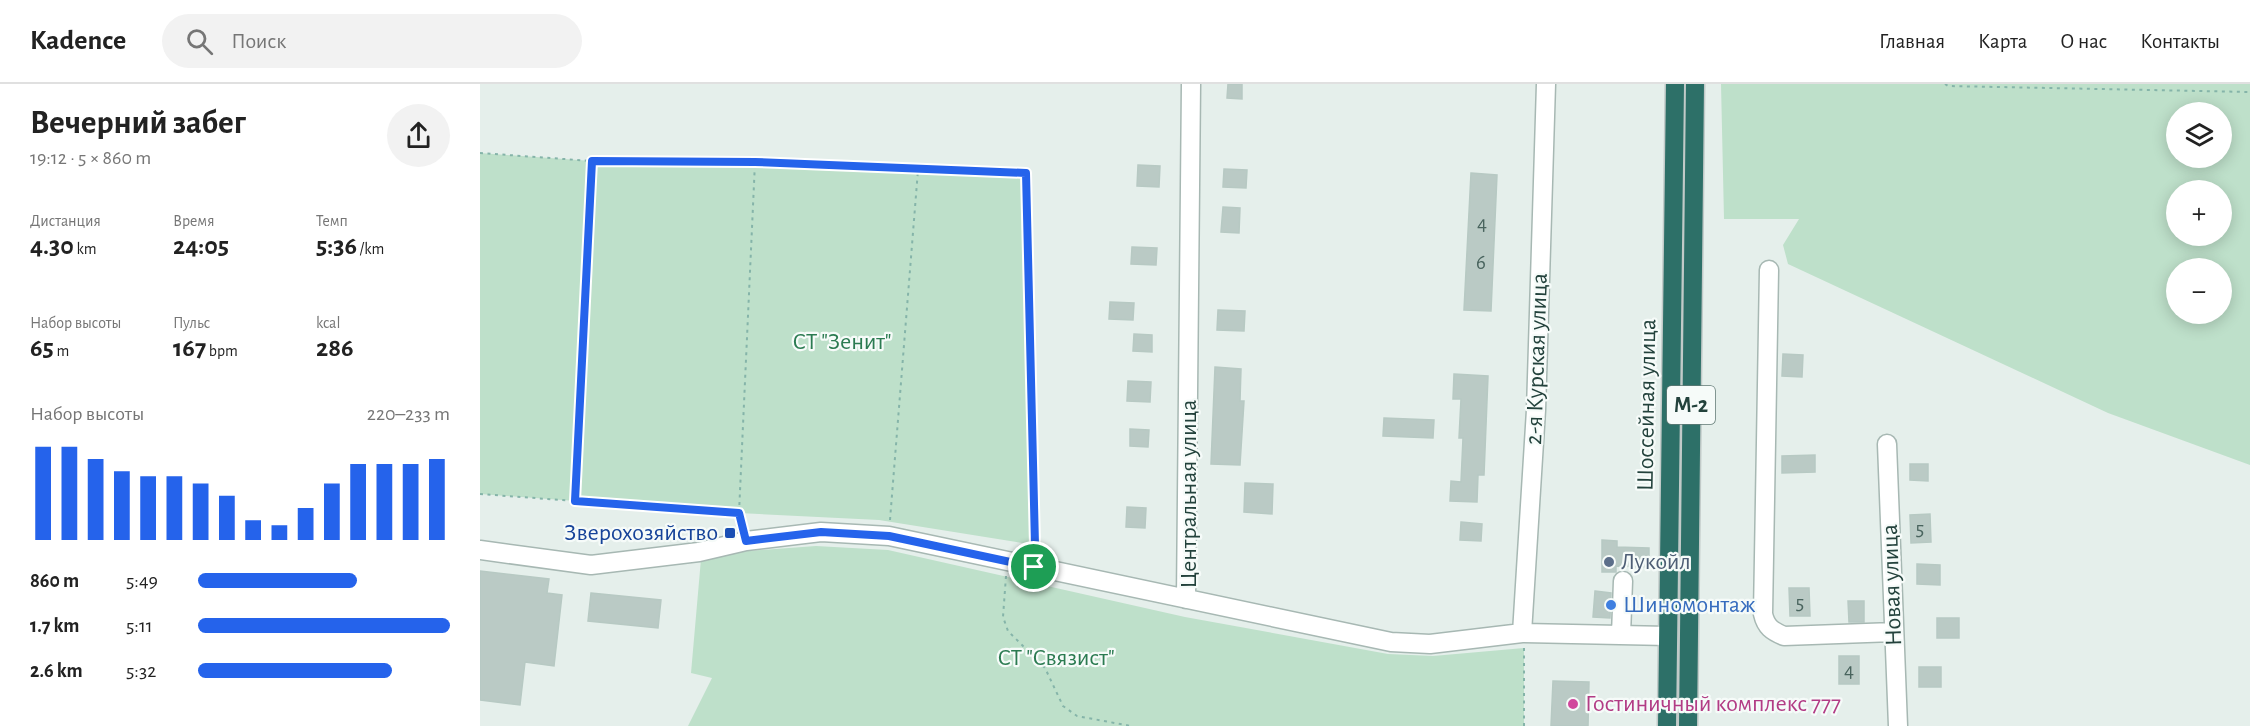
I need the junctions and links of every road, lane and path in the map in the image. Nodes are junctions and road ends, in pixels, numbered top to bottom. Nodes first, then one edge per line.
1 (1191, 84) edge
2 (1546, 84) edge
3 (1675, 84) edge
4 (1695, 84) edge
5 (1945, 84) edge
6 (2250, 92) edge
7 (480, 153) edge
8 (592, 161) junction
9 (755, 162) junction
10 (918, 170) junction
11 (1769, 270) dead end
12 (1887, 444) dead end
13 (480, 494) edge
14 (575, 501) junction
15 (739, 513) junction
16 (889, 536) junction
17 (746, 541) junction
18 (480, 550) edge
19 (1007, 561) junction
20 (1034, 567) junction
21 (1623, 581) dead end
22 (1186, 599) junction
23 (1894, 632) junction
24 (1522, 633) junction
25 (1621, 635) junction
26 (1668, 636) junction
27 (1131, 726) edge
28 (1524, 726) edge
29 (1667, 726) edge
30 (1688, 726) edge
31 (1898, 726) edge

1 - 22 street, Центральная улица
2 - 24 street, 2-я Курская улица
3 - 26 highway, Шоссейная улица / М-2
4 - 30 highway, Шоссейная улица / М-2
5 - 6 path
7 - 8 path
8 - 9 path
8 - 14 path
9 - 10 path
9 - 15 path
10 - 16 path
10 - 20 path
11 - 23 street
12 - 23 street, Новая улица
13 - 14 path
14 - 15 path
15 - 17 path
16 - 17 street
16 - 19 street
17 - 18 street
19 - 20 street
19 - 27 path
20 - 22 street
21 - 25 street
22 - 24 street, Центральная улица
23 - 31 street, Новая улица
24 - 25 street, Центральная улица
24 - 28 path
25 - 26 street, Центральная улица
26 - 29 highway, Шоссейная улица / М-2

